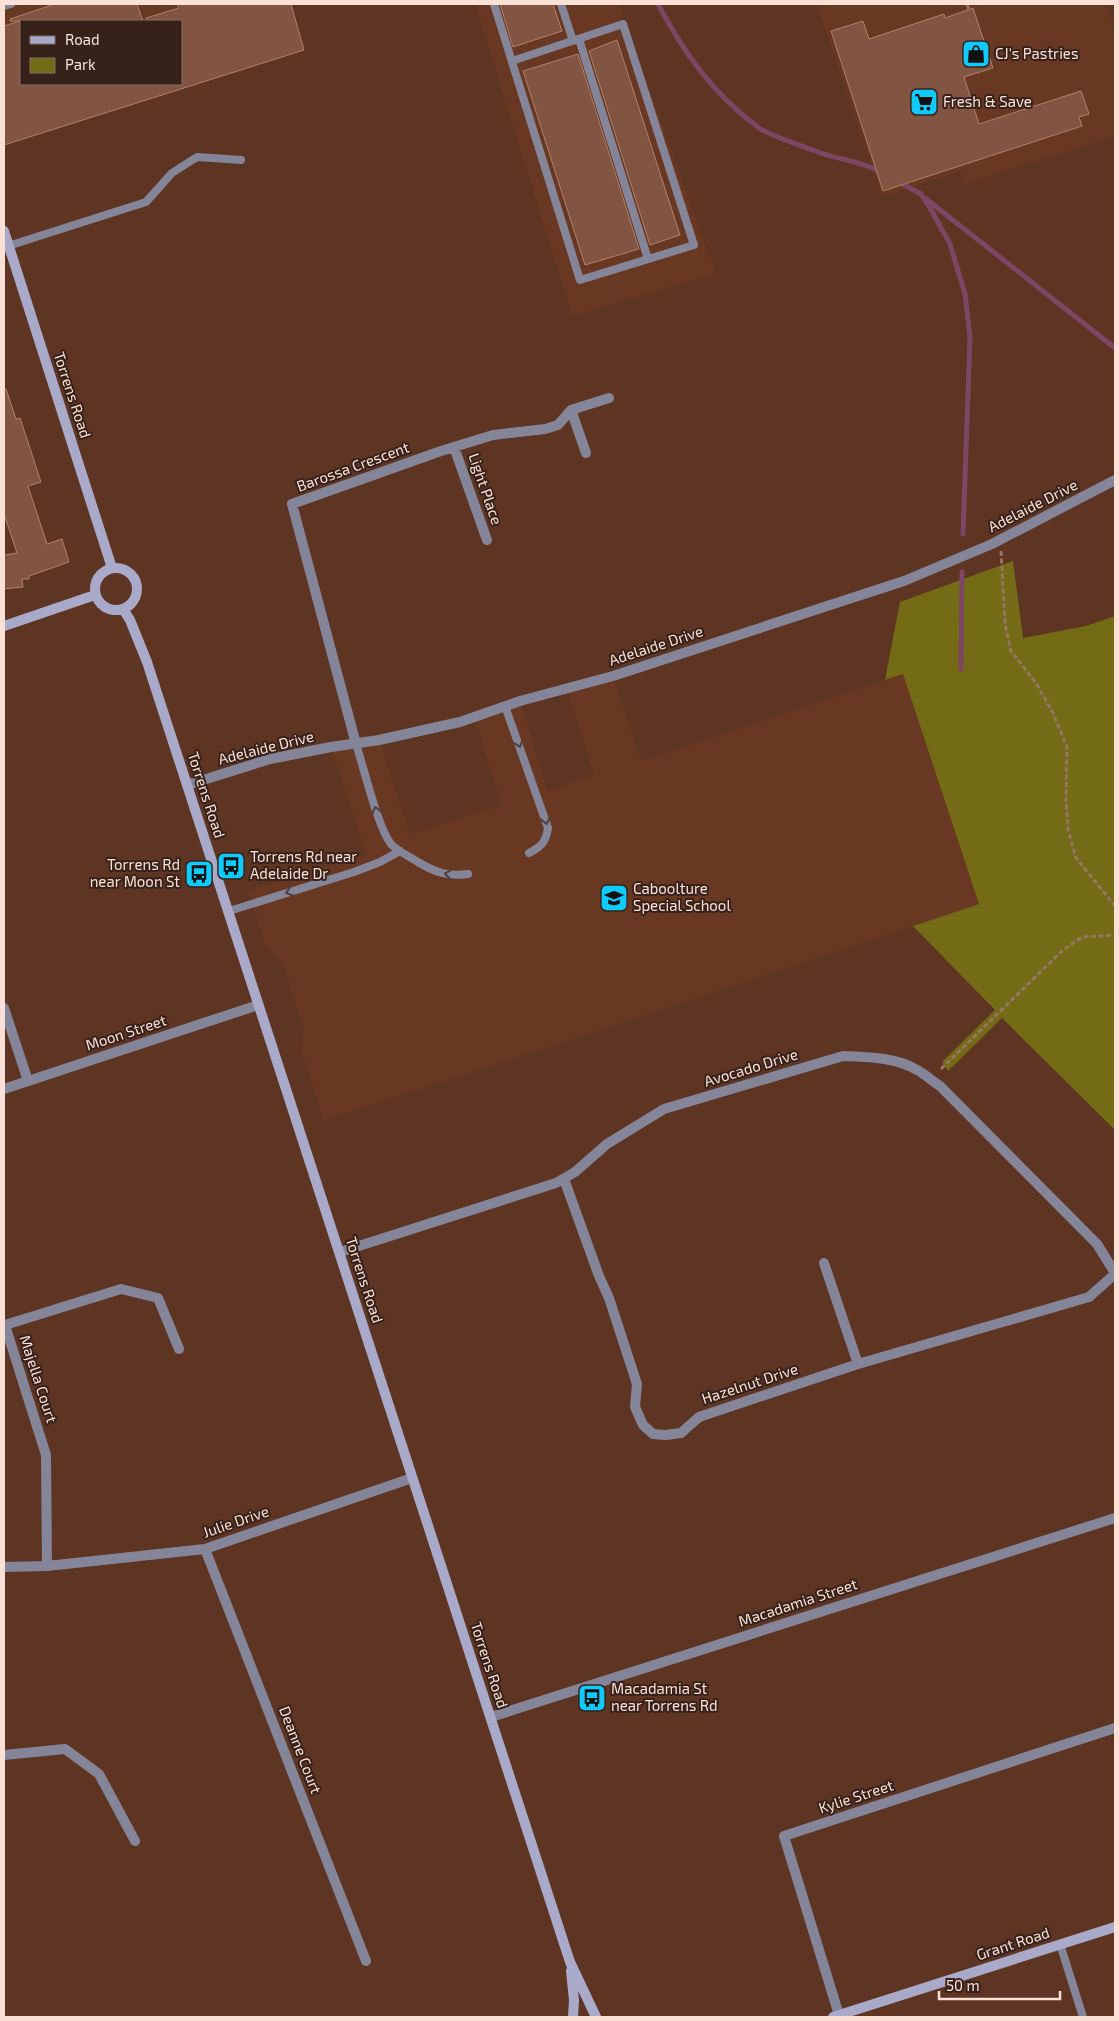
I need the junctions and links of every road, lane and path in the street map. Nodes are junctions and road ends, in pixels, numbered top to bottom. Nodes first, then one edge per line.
1 (11, 4) edge
2 (494, 4) edge
3 (561, 4) edge
4 (967, 4) edge
5 (4, 6) edge
6 (969, 10) dead end
7 (576, 40) junction
8 (512, 61) junction
9 (241, 160) dead end
10 (4, 231) edge
11 (8, 246) junction
12 (648, 259) junction
13 (608, 398) dead end
14 (571, 410) junction
15 (454, 447) junction
16 (586, 453) dead end
17 (1115, 480) edge
18 (487, 540) dead end
19 (1001, 550) dead end
20 (112, 568) junction
21 (95, 594) junction
22 (123, 608) junction
23 (4, 626) edge
24 (505, 706) junction
25 (356, 744) junction
26 (187, 785) junction
27 (400, 851) junction
28 (529, 853) dead end
29 (468, 874) dead end
30 (1115, 906) edge
31 (229, 911) junction
32 (1115, 935) edge
33 (258, 1005) junction
34 (4, 1008) edge
35 (941, 1069) dead end
36 (28, 1081) junction
37 (4, 1089) edge
38 (564, 1179) junction
39 (340, 1252) junction
40 (824, 1263) dead end
41 (1115, 1273) edge
42 (179, 1349) dead end
43 (858, 1364) junction
44 (412, 1478) junction
45 (1115, 1518) edge
46 (205, 1549) junction
47 (47, 1566) junction
48 (4, 1567) edge
49 (491, 1717) junction
50 (1115, 1728) edge
51 (4, 1755) edge
52 (135, 1841) dead end
53 (1115, 1927) edge
54 (1060, 1944) junction
55 (366, 1961) dead end
56 (570, 1962) junction
57 (836, 2016) edge
58 (573, 2017) edge
59 (596, 2017) edge
60 (1083, 2017) edge

1 - 5 lane
2 - 8 lane
3 - 7 lane
4 - 6 path
7 - 8 lane
7 - 12 lane
7 - 12 lane
8 - 12 lane
9 - 11 lane
10 - 11 main road, Torrens Road
11 - 20 main road, Torrens Road
13 - 14 street, Barossa Crescent
14 - 15 street, Barossa Crescent
14 - 16 street
15 - 18 street, Light Place
15 - 25 street, Barossa Crescent
17 - 24 street, Adelaide Drive
19 - 30 path
20 - 21 main road
20 - 22 main road
21 - 22 main road
21 - 23 main road
22 - 26 main road, Torrens Road
24 - 25 street, Adelaide Drive
24 -> 28 lane
25 - 26 street, Adelaide Drive
27 -> 25 lane
26 - 31 main road, Torrens Road
29 -> 27 lane
27 -> 31 lane
31 - 33 main road, Torrens Road
32 - 35 path
33 - 36 street, Moon Street
33 - 39 main road, Torrens Road
34 - 36 street
36 - 37 street, Moon Street
38 - 39 street, Avocado Drive
38 - 41 street, Avocado Drive
38 - 43 street, Hazelnut Drive
39 - 44 main road, Torrens Road
40 - 43 street
41 - 43 street, Hazelnut Drive
42 - 47 street, Majella Court
44 - 46 street, Julie Drive
44 - 49 main road, Torrens Road
45 - 49 street, Macadamia Street
46 - 47 street, Julie Drive
46 - 55 street, Deanne Court
47 - 48 street, Julie Drive
49 - 56 main road, Torrens Road
50 - 57 street, Kylie Street
51 - 52 street
53 - 54 main road, Grant Road
54 - 57 main road, Grant Road
54 - 60 lane
56 - 58 main road, Torrens Road
56 - 59 main road, Torrens Road

